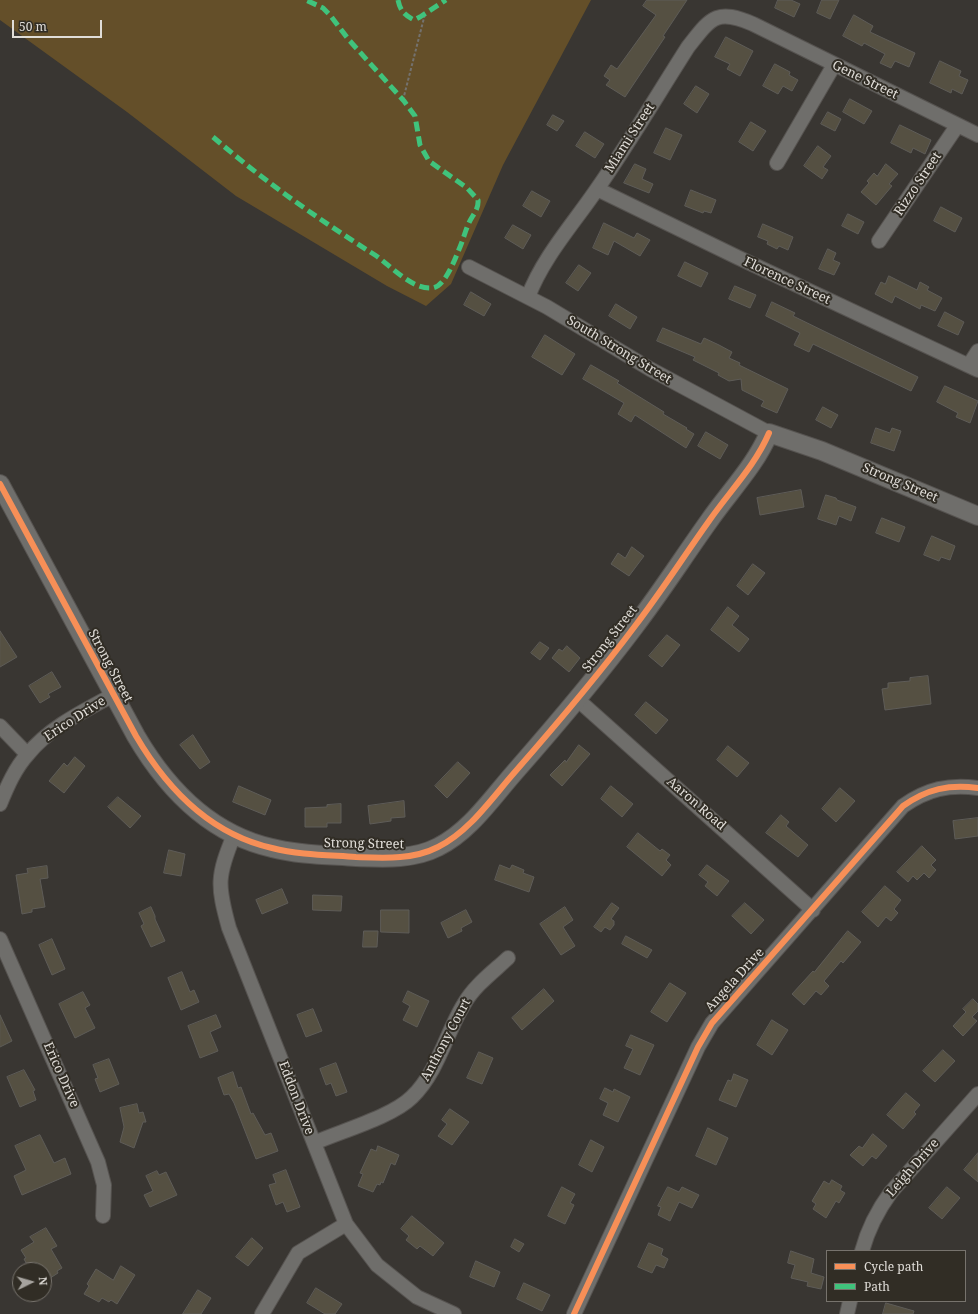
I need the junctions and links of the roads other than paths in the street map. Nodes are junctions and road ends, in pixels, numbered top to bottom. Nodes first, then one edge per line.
1 (753, 24) joint
2 (834, 65) junction
3 (958, 126) junction
4 (978, 135) edge
5 (777, 163) dead end
6 (597, 189) junction
7 (879, 242) dead end
8 (469, 267) dead end
9 (528, 297) junction
10 (978, 351) edge
11 (973, 368) edge
12 (769, 433) junction
13 (0, 484) edge
14 (978, 516) edge
15 (113, 695) junction
16 (577, 699) junction
17 (0, 726) edge
18 (27, 754) junction
19 (978, 788) edge
20 (0, 804) edge
21 (234, 835) junction
22 (813, 910) junction
23 (0, 939) edge
24 (508, 958) dead end
25 (978, 1094) edge
26 (314, 1142) junction
27 (103, 1216) dead end
28 (346, 1224) junction
29 (862, 1250) edge
30 (850, 1302) edge
31 (262, 1314) edge
32 (454, 1314) edge
33 (574, 1314) edge
34 (847, 1314) edge

1 - 2 street, Gene Street
1 - 6 street, Miami Street
2 - 3 street, Gene Street
2 - 5 street
3 - 4 street, Gene Street
3 - 7 street, Rizzo Street
6 - 9 street, Miami Street
6 - 11 street, Florence Street
8 - 9 street, South Strong Street
9 - 12 street, South Strong Street
10 - 11 street
12 - 14 street, Strong Street
12 - 16 street, Strong Street
13 - 15 street, Strong Street
15 - 18 street, Erico Drive
15 - 21 street, Strong Street
16 - 21 street, Strong Street
16 - 22 street, Aaron Road
17 - 18 street
18 - 20 street, Erico Drive
19 - 22 street, Angela Drive
21 - 26 street, Eddon Drive
22 - 33 street, Angela Drive
23 - 27 street, Erico Drive
24 - 26 street, Anthony Court
25 - 29 street, Leigh Drive
26 - 28 street, Eddon Drive
28 - 31 street
28 - 32 street, Eddon Drive
30 - 34 street

